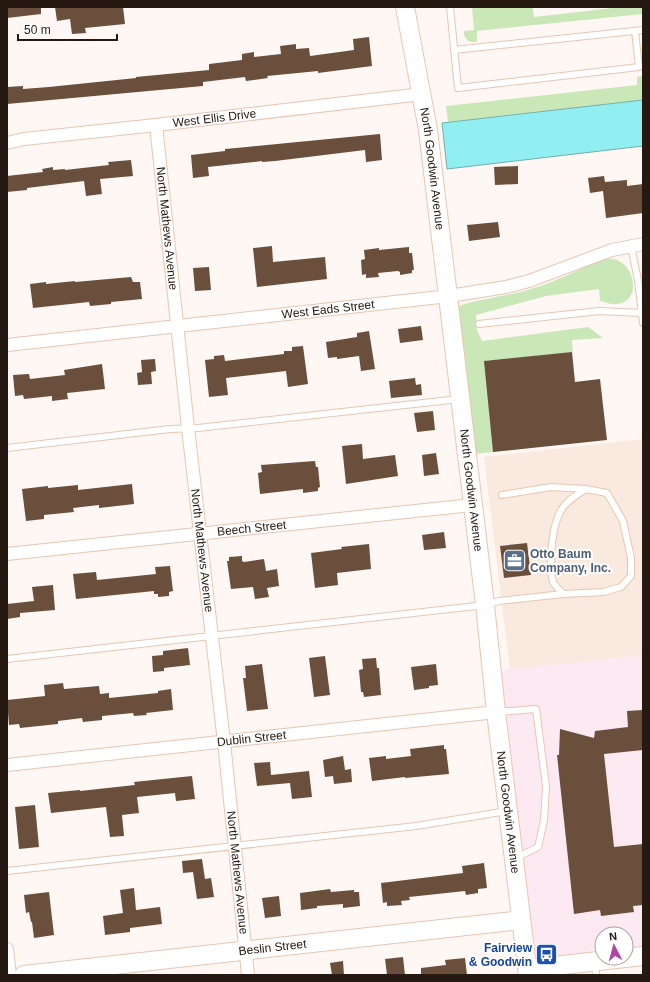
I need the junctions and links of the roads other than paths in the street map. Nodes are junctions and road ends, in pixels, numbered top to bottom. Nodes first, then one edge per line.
1 (405, 7) edge
2 (450, 7) edge
3 (643, 30) edge
4 (634, 31) junction
5 (454, 50) junction
6 (422, 94) junction
7 (156, 125) junction
8 (7, 143) edge
9 (637, 245) edge
10 (449, 296) junction
11 (642, 313) junction
12 (479, 324) dead end
13 (643, 324) edge
14 (177, 326) junction
15 (7, 345) edge
16 (460, 399) junction
17 (188, 428) junction
18 (7, 448) edge
19 (586, 489) junction
20 (502, 495) dead end
21 (472, 505) junction
22 (199, 534) junction
23 (7, 554) edge
24 (563, 594) junction
25 (485, 606) junction
26 (211, 636) junction
27 (7, 659) edge
28 (496, 712) junction
29 (224, 742) junction
30 (7, 765) edge
31 (508, 811) junction
32 (234, 846) junction
33 (514, 857) junction
34 (7, 871) edge
35 (521, 920) junction
36 (7, 949) edge
37 (246, 950) junction
38 (643, 956) edge
39 (595, 968) edge
40 (528, 972) edge
41 (10, 975) edge
42 (24, 975) edge
43 (248, 975) edge

1 - 6 street, North Goodwin Avenue
2 - 5 lane
3 - 4 lane
4 - 5 lane
4 - 5 lane
6 - 7 street, West Ellis Drive
6 - 10 street, North Goodwin Avenue
7 - 8 street, West Ellis Drive
7 - 14 street, North Mathews Avenue
9 - 10 street, West Eads Street
9 - 11 lane
10 - 14 street, West Eads Street
10 - 16 street, North Goodwin Avenue
11 - 12 lane
11 - 13 lane
14 - 15 street, West Eads Street
14 - 17 street, North Mathews Avenue
16 - 17 lane
16 - 21 street, North Goodwin Avenue
17 - 18 lane
17 - 22 street, North Mathews Avenue
19 - 20 lane
19 - 24 lane
19 - 24 lane
21 - 22 street, Beech Street
21 - 25 street, North Goodwin Avenue
22 - 23 street, Beech Street
22 - 26 street, North Mathews Avenue
24 - 25 lane
25 - 26 lane
25 - 28 street, North Goodwin Avenue
26 - 27 lane
26 - 29 street, North Mathews Avenue
28 - 29 street, Dublin Street
28 - 31 street, North Goodwin Avenue
28 - 33 lane
29 - 30 street, Dublin Street
29 - 32 street, North Mathews Avenue
31 - 32 lane
31 - 33 street, North Goodwin Avenue
32 - 34 lane
32 - 37 street, North Mathews Avenue
33 - 35 street, North Goodwin Avenue
35 - 37 street, Beslin Street
35 - 40 street, North Goodwin Avenue
36 - 41 street
37 - 42 street, Beslin Street
37 - 43 street, North Mathews Avenue
38 - 39 street
39 - 40 street

